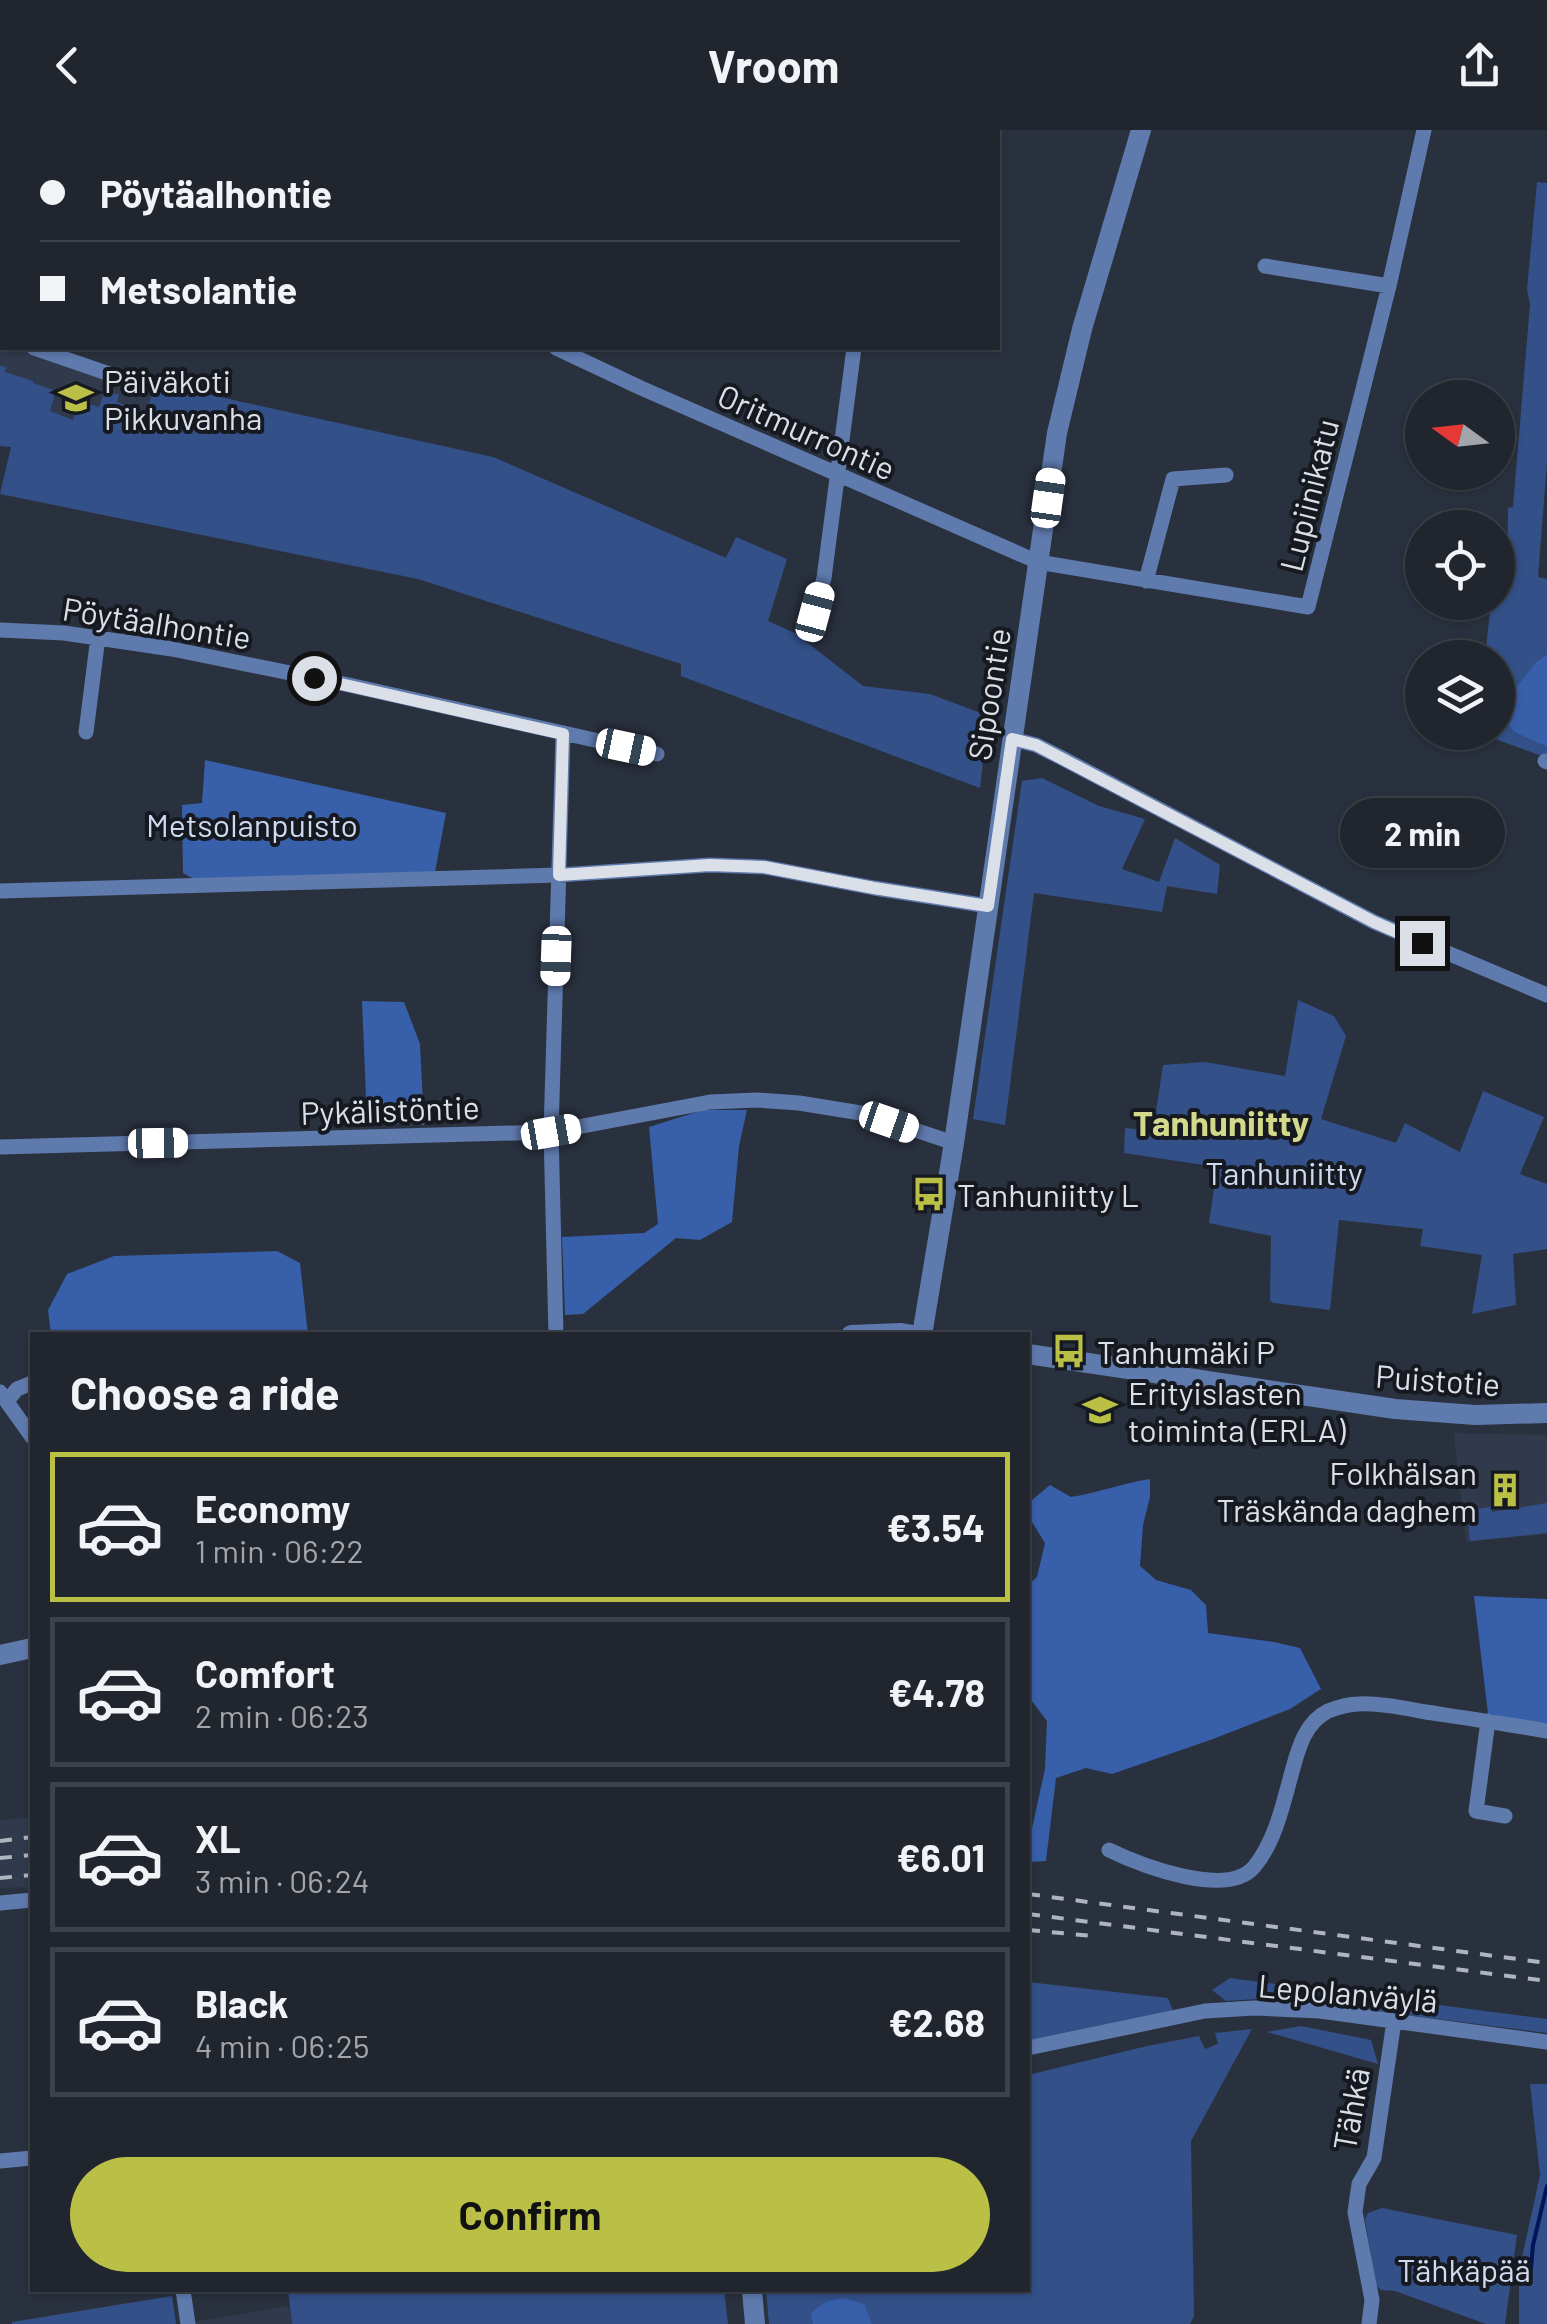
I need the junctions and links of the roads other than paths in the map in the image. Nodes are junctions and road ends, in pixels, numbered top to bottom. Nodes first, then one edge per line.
1 (1140, 130) edge
2 (1424, 130) edge
3 (1265, 266) dead end
4 (1390, 286) junction
5 (40, 350) edge
6 (560, 350) edge
7 (854, 350) edge
8 (124, 379) dead end
9 (1226, 474) dead end
10 (838, 475) junction
11 (1038, 562) junction
12 (1146, 581) junction
13 (815, 612) dead end
14 (0, 630) edge
15 (98, 638) junction
16 (86, 732) dead end
17 (563, 734) junction
18 (1012, 739) junction
19 (657, 754) dead end
20 (559, 875) junction
21 (0, 891) edge
22 (988, 906) junction
23 (1547, 994) edge
24 (551, 1132) junction
25 (954, 1143) junction
26 (0, 1147) edge
27 (556, 1332) edge
28 (922, 1332) edge
29 (1030, 1354) edge
30 (30, 1384) edge
31 (4, 1396) edge
32 (1547, 1414) edge
33 (30, 1434) edge
34 (30, 1648) edge
35 (0, 1655) edge
36 (1488, 1721) junction
37 (1547, 1732) edge
38 (1505, 1816) dead end
39 (1109, 1850) dead end
40 (30, 1900) edge
41 (0, 1903) edge
42 (1394, 2021) junction
43 (1547, 2042) edge
44 (1030, 2048) edge
45 (30, 2158) edge
46 (0, 2161) edge
47 (183, 2292) edge
48 (752, 2292) edge
49 (188, 2324) edge
50 (755, 2324) edge
51 (1369, 2324) edge

1 - 11 street, Sipoontie
2 - 4 street, Lupiinikatu
3 - 4 street
4 - 12 street, Lupiinikatu
5 - 8 street
6 - 10 street, Oritmurrontie
7 - 10 street
9 - 12 street
10 - 11 street, Oritmurrontie
10 - 13 street
11 - 12 street, Lupiinikatu
11 - 18 street, Sipoontie
14 - 15 street, Pöytäalhontie
15 - 16 street
15 - 17 street, Pöytäalhontie
17 - 19 street, Pöytäalhontie
17 - 20 street
18 - 22 street, Sipoontie
18 - 23 street
20 - 21 street
20 - 22 street
20 - 24 street
22 - 25 street, Sipoontie
24 - 25 street, Pykälistöntie
24 - 26 street, Pykälistöntie
24 - 27 street
25 - 28 street, Sipoontie
29 - 32 street, Puistotie
30 - 31 street
31 - 33 street
34 - 35 street
36 - 37 street
36 - 38 street
36 - 39 street
40 - 41 street
42 - 43 street, Lepolanväylä
42 - 44 street, Lepolanväylä
42 - 51 street, Tähkä
45 - 46 street
47 - 49 street
48 - 50 street

